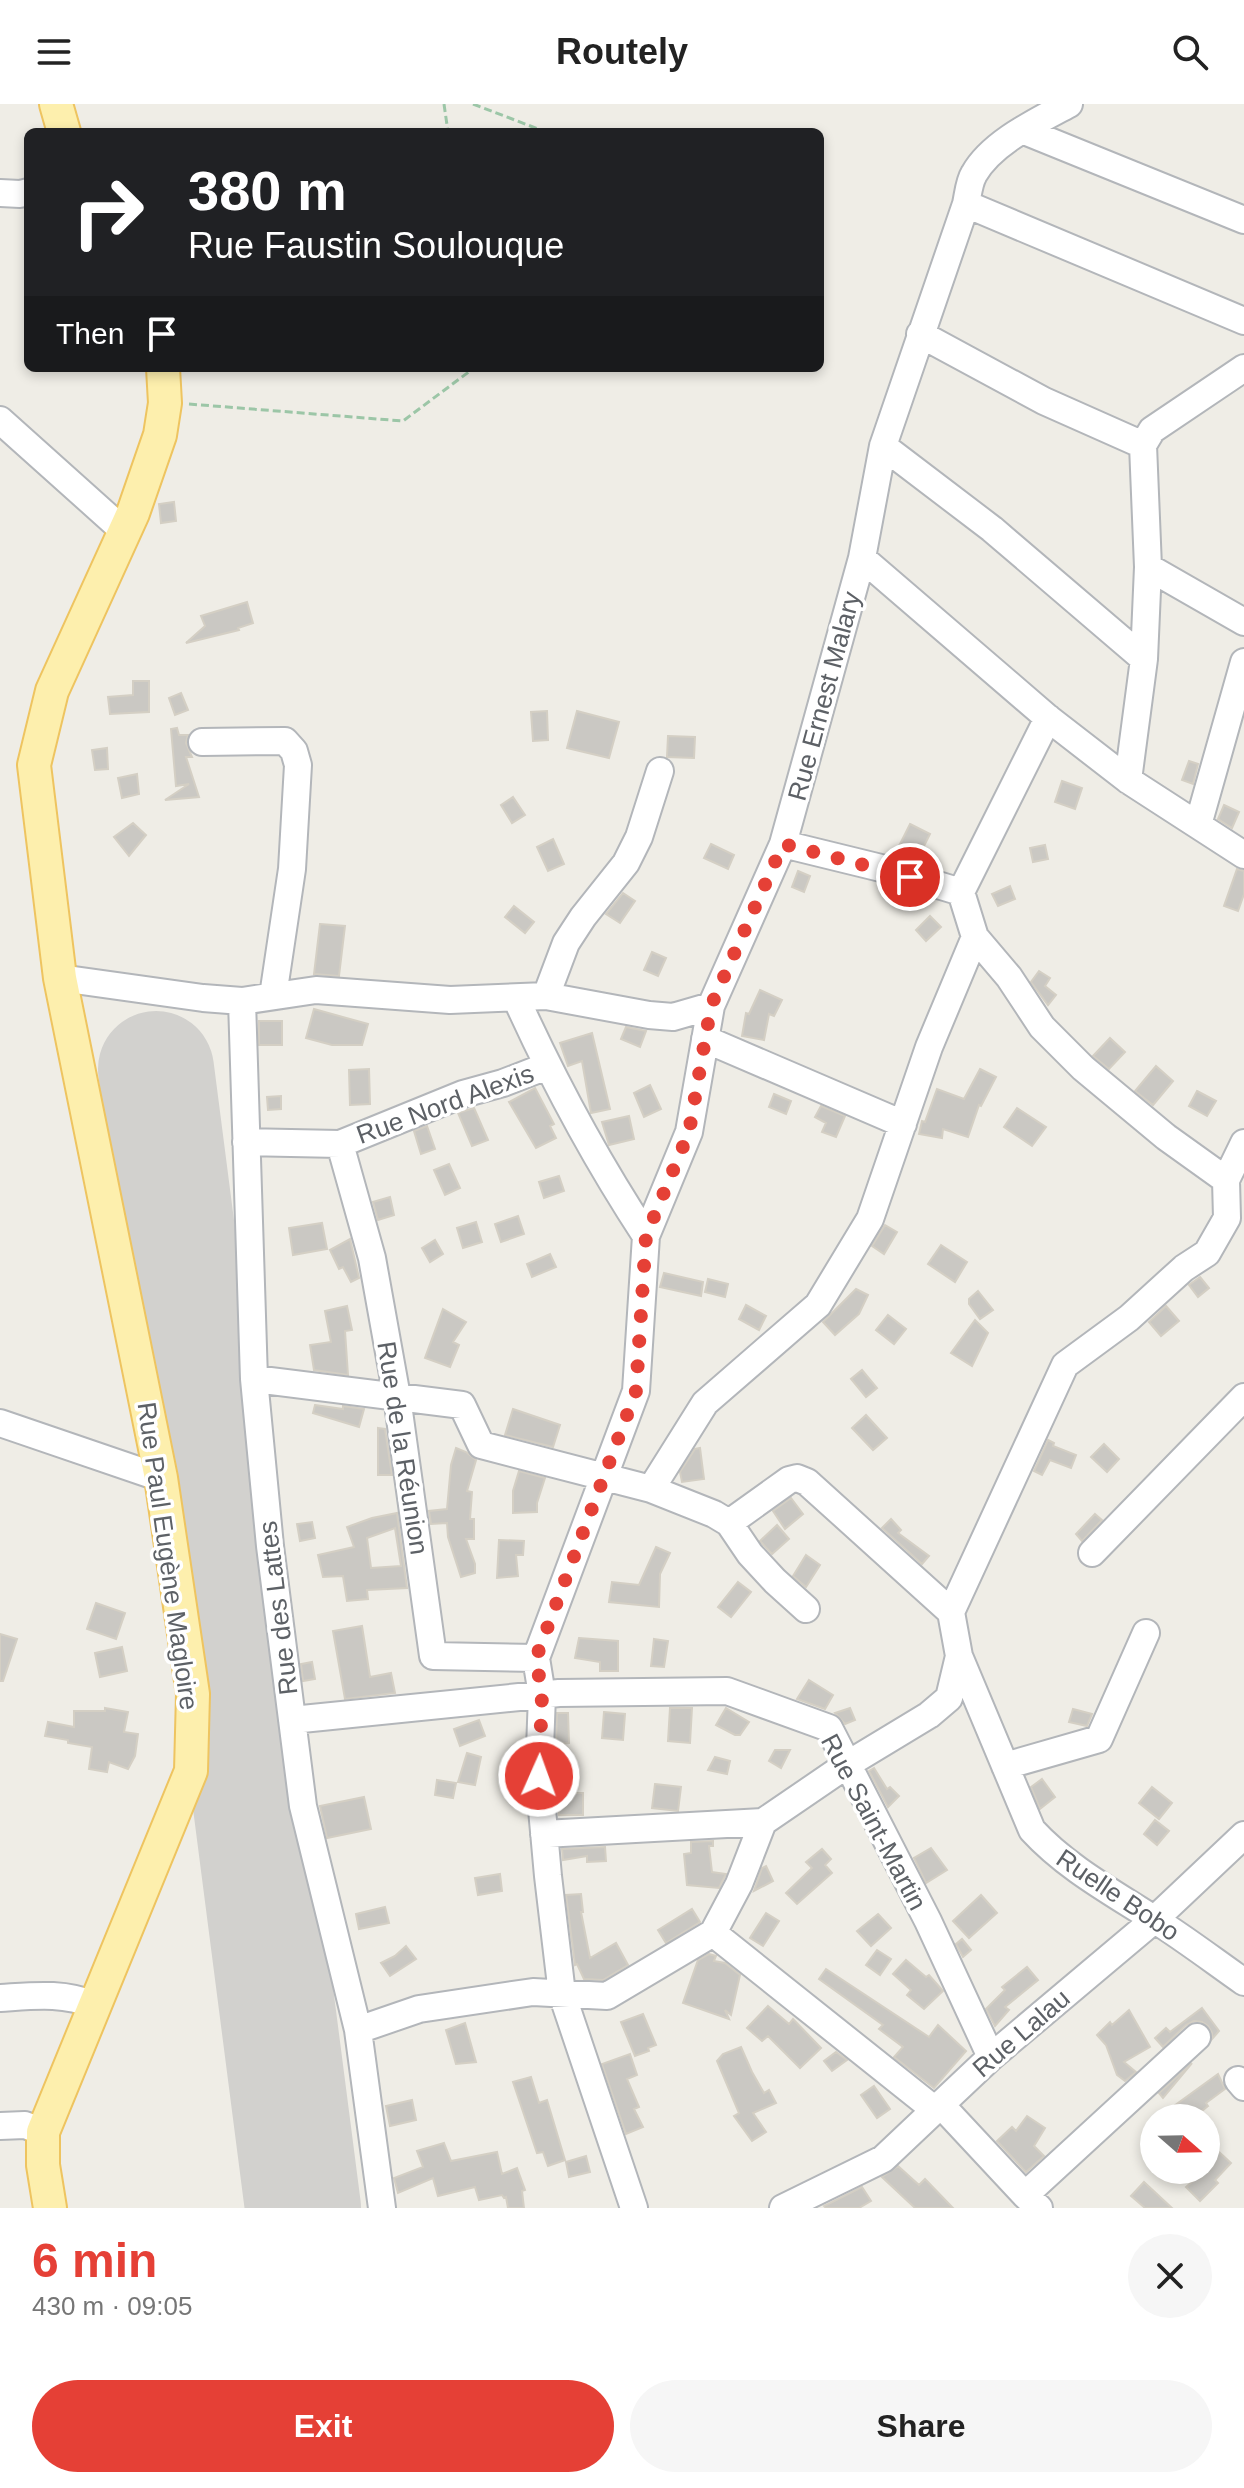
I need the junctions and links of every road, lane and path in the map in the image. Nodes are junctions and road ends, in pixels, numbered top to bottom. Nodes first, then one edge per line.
1 (56, 104) edge
2 (444, 104) edge
3 (473, 104) edge
4 (1069, 104) edge
5 (63, 128) edge
6 (447, 128) edge
7 (536, 128) edge
8 (1022, 130) junction
9 (0, 193) edge
10 (24, 193) edge
11 (966, 204) junction
12 (1244, 220) edge
13 (1244, 321) edge
14 (920, 334) junction
15 (1244, 368) edge
16 (163, 372) edge
17 (469, 372) edge
18 (165, 403) junction
19 (0, 420) edge
20 (1143, 445) junction
21 (883, 446) junction
22 (125, 532) junction
23 (862, 558) junction
24 (1148, 567) junction
25 (1244, 622) edge
26 (1144, 659) junction
27 (1244, 662) edge
28 (1048, 718) junction
29 (202, 742) dead end
30 (660, 771) dead end
31 (1128, 780) junction
32 (1198, 825) junction
33 (783, 844) junction
34 (1244, 855) edge
35 (961, 892) junction
36 (975, 937) junction
37 (60, 978) junction
38 (273, 996) junction
39 (546, 996) junction
40 (516, 998) junction
41 (242, 1001) junction
42 (711, 1006) junction
43 (705, 1039) junction
44 (547, 1066) junction
45 (903, 1124) junction
46 (246, 1142) junction
47 (1244, 1143) edge
48 (340, 1144) junction
49 (1226, 1180) junction
50 (1236, 1226) edge
51 (646, 1236) junction
52 (254, 1379) junction
53 (397, 1397) junction
54 (1244, 1397) edge
55 (0, 1423) edge
56 (604, 1477) junction
57 (161, 1478) junction
58 (651, 1489) junction
59 (729, 1523) junction
60 (1092, 1553) dead end
61 (806, 1609) dead end
62 (951, 1612) junction
63 (1146, 1633) dead end
64 (959, 1656) junction
65 (536, 1658) junction
66 (542, 1695) junction
67 (292, 1720) junction
68 (848, 1764) junction
69 (1005, 1766) junction
70 (763, 1822) junction
71 (544, 1834) junction
72 (1244, 1835) edge
73 (1155, 1919) junction
74 (713, 1933) junction
75 (1244, 1982) edge
76 (562, 1994) junction
77 (0, 1998) edge
78 (94, 2005) junction
79 (358, 2030) junction
80 (1197, 2037) dead end
81 (991, 2057) junction
82 (938, 2108) junction
83 (0, 2126) edge
84 (43, 2132) junction
85 (1032, 2202) edge
86 (50, 2208) edge
87 (382, 2208) edge
88 (634, 2208) edge
89 (783, 2208) edge

1 - 5 main road
2 - 6 path
3 - 7 path
4 - 8 street, Rue Ernest Malary
8 - 11 street, Rue Ernest Malary
8 - 12 street
9 - 10 street
11 - 13 street
11 - 14 street, Rue Ernest Malary
14 - 20 street
14 - 21 street, Rue Ernest Malary
15 - 20 street
16 - 18 main road, Rue Paul Eugène Magloire
17 - 18 path
18 - 22 main road, Rue Paul Eugène Magloire
19 - 22 street
20 - 24 street
21 - 23 street, Rue Ernest Malary
21 - 26 street
22 - 37 main road, Rue Paul Eugène Magloire
23 - 28 street
23 - 33 street, Rue Ernest Malary
24 - 25 street
24 - 26 street
26 - 31 street
27 - 32 street
28 - 31 street
28 - 35 street
29 - 38 street
30 - 39 street
31 - 32 street
32 - 34 street
33 - 35 street
33 - 42 street, Rue Ernest Malary
35 - 36 street
36 - 45 street
36 - 49 street
37 - 41 street
37 - 57 main road, Rue Paul Eugène Magloire
38 - 40 street
38 - 41 street
39 - 40 street
39 - 42 street
40 - 44 street
41 - 46 street, Rue des Lattes
42 - 43 street, Rue Ernest Malary
43 - 45 street
43 - 51 street, Rue Ernest Malary
44 - 48 street, Rue Nord Alexis
44 - 51 street
45 - 58 street
46 - 48 street, Rue Nord Alexis
46 - 52 street, Rue des Lattes
47 - 49 street
48 - 53 street, Rue de la Réunion
49 - 50 street
50 - 62 street
51 - 56 street, Rue Ernest Malary
52 - 53 street
52 - 67 street, Rue des Lattes
53 - 56 street
53 - 65 street, Rue de la Réunion
54 - 60 street
55 - 57 street
56 - 58 street
56 - 65 street, Rue Ernest Malary
57 - 78 main road, Rue Paul Eugène Magloire
58 - 59 street
59 - 61 street
59 - 62 street
62 - 64 street
63 - 69 street
64 - 68 street
64 - 69 street, Ruelle Bobo
65 - 66 street, Rue Ernest Malary
66 - 67 street, Rue Saint-Martin
66 - 68 street, Rue Saint-Martin
66 - 71 street, Rue Ernest Malary
67 - 79 street, Rue des Lattes
68 - 70 street
68 - 81 street, Rue Saint-Martin
69 - 73 street, Ruelle Bobo
70 - 71 street
70 - 74 street
71 - 76 street, Rue Ernest Malary
72 - 73 street, Rue Lalau
73 - 75 street, Ruelle Bobo
73 - 81 street, Rue Lalau
74 - 76 street
74 - 82 street
76 - 79 street
76 - 88 street, Rue Ernest Malary
77 - 78 street
78 - 84 main road, Rue Paul Eugène Magloire
79 - 87 street, Rue des Lattes
80 - 85 street
81 - 82 street, Rue Lalau
82 - 85 street
82 - 89 street, Rue Lalau
83 - 84 street
84 - 86 main road, Rue Paul Eugène Magloire

